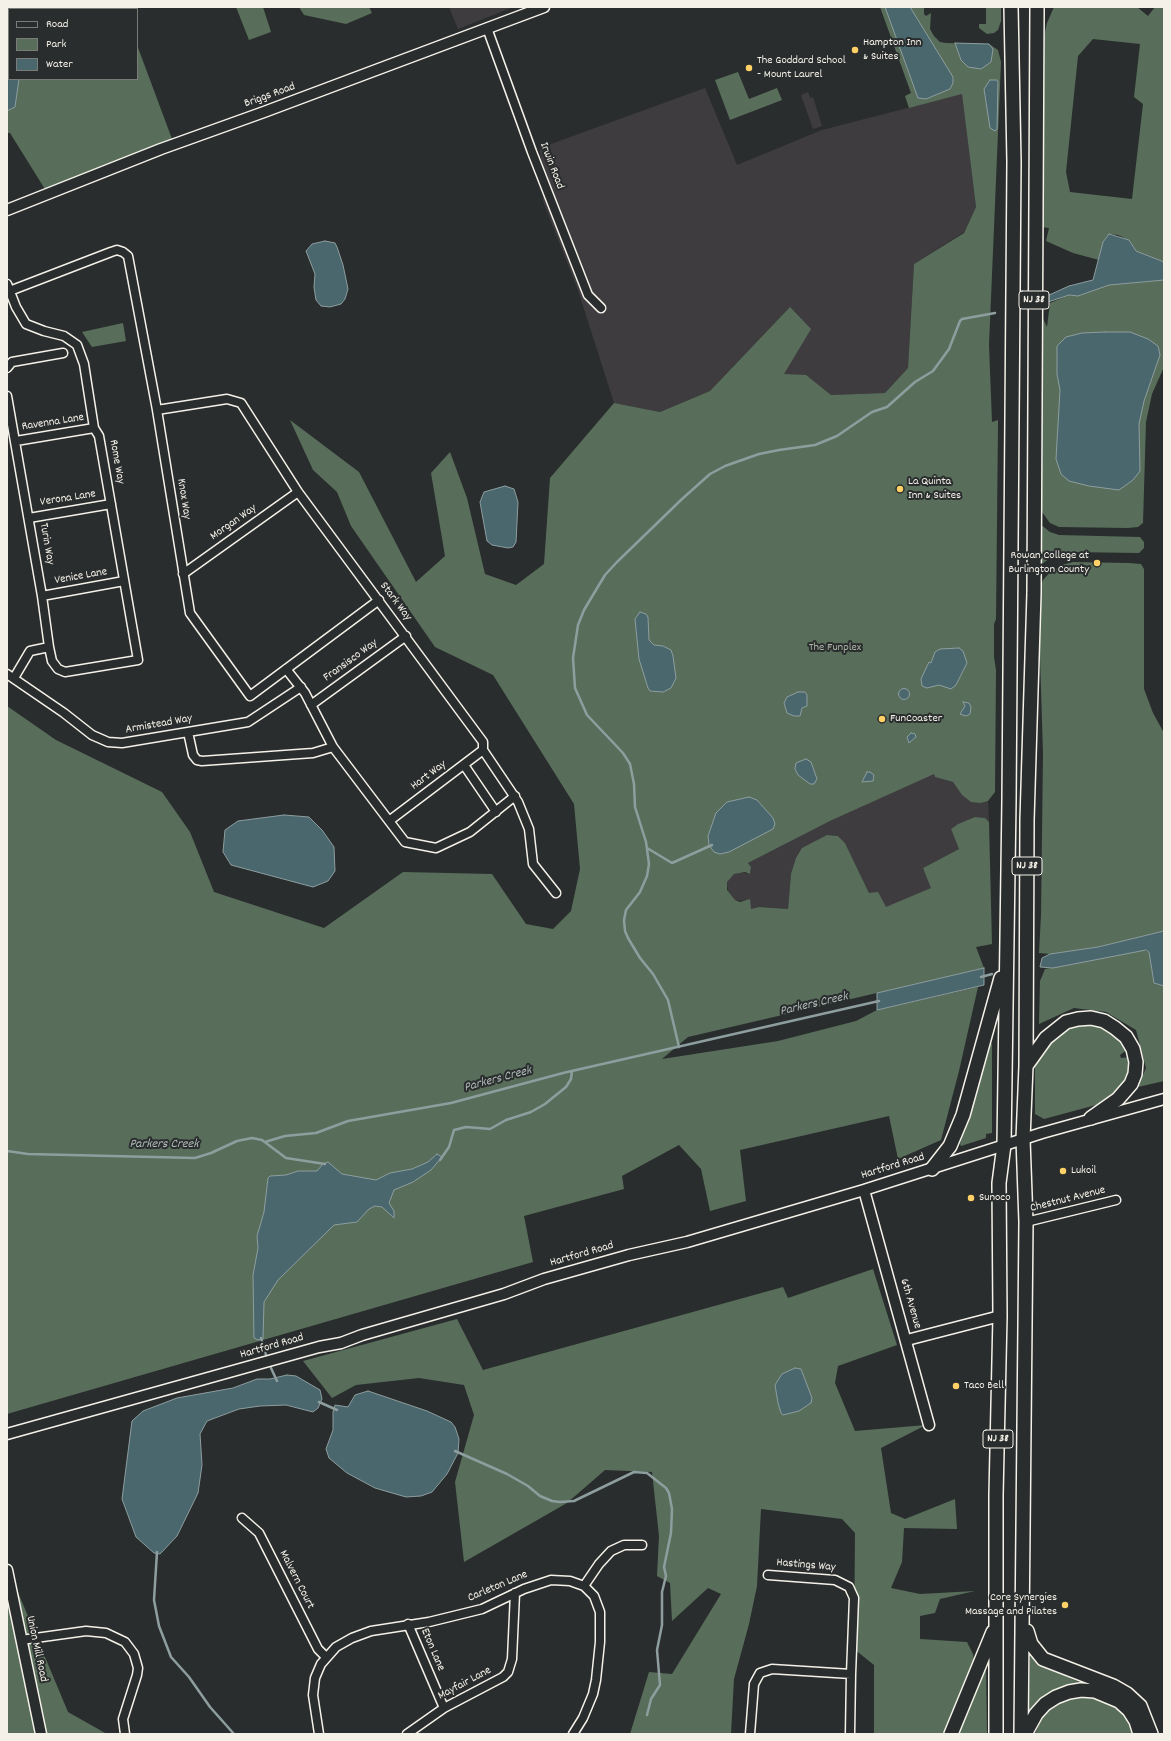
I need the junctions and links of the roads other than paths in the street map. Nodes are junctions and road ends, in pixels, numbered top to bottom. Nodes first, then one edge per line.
1 (544, 7) edge
2 (1011, 7) edge
3 (1037, 7) edge
4 (1048, 7) edge
5 (487, 28) junction
6 (1037, 37) junction
7 (7, 210) edge
8 (8, 289) edge
9 (601, 308) dead end
10 (63, 353) dead end
11 (7, 368) edge
12 (7, 396) edge
13 (157, 410) junction
14 (94, 428) junction
15 (16, 441) junction
16 (298, 492) junction
17 (111, 504) junction
18 (29, 518) junction
19 (183, 574) junction
20 (124, 582) junction
21 (42, 596) junction
22 (379, 600) junction
23 (406, 636) junction
24 (49, 647) junction
25 (138, 660) joint
26 (286, 668) junction
27 (10, 676) edge
28 (301, 687) junction
29 (311, 705) junction
30 (188, 732) junction
31 (333, 747) junction
32 (483, 750) junction
33 (464, 765) junction
34 (515, 796) junction
35 (496, 812) junction
36 (389, 821) junction
37 (556, 893) dead end
38 (1008, 957) junction
39 (1026, 1066) junction
40 (1164, 1099) edge
41 (1091, 1118) junction
42 (1023, 1139) junction
43 (1004, 1145) junction
44 (932, 1169) junction
45 (864, 1190) junction
46 (1116, 1200) dead end
47 (1026, 1222) junction
48 (1000, 1316) junction
49 (906, 1340) junction
50 (929, 1425) dead end
51 (7, 1434) edge
52 (242, 1518) dead end
53 (642, 1545) dead end
54 (7, 1570) edge
55 (768, 1575) dead end
56 (584, 1586) junction
57 (515, 1593) junction
58 (1024, 1621) junction
59 (408, 1624) junction
60 (995, 1626) junction
61 (21, 1640) junction
62 (326, 1657) junction
63 (851, 1674) junction
64 (444, 1708) junction
65 (123, 1719) junction
66 (41, 1734) edge
67 (118, 1734) edge
68 (125, 1734) edge
69 (319, 1734) edge
70 (407, 1734) edge
71 (573, 1734) edge
72 (750, 1734) edge
73 (850, 1734) edge
74 (951, 1734) edge
75 (996, 1734) edge
76 (1021, 1734) edge
77 (1025, 1734) edge
78 (1140, 1734) edge
79 (1151, 1734) edge

1 - 5 street, Briggs Road
2 - 38 highway, NJ 38
3 - 6 highway, NJ 38
4 - 6 highway
5 - 7 street, Briggs Road
5 - 9 street, Irwin Road
6 - 39 highway, NJ 38
8 - 13 street, Knox Way
8 - 14 street, Rome Way
10 - 11 street
12 - 15 street, Turin Way
13 - 16 street, Stark Way
13 - 19 street, Knox Way
14 - 15 street, Ravenna Lane
14 - 17 street, Rome Way
15 - 18 street, Turin Way
16 - 19 street, Morgan Way
16 - 22 street, Stark Way
17 - 18 street, Verona Lane
17 - 20 street, Rome Way
18 - 21 street, Turin Way
19 - 26 street, Knox Way
20 - 21 street, Venice Lane
20 - 25 street, Rome Way
21 - 24 street, Turin Way
22 - 23 street, Stark Way
22 - 26 street, Knox Way
23 - 29 street, Fransisco Way
23 - 32 street, Stark Way
24 - 25 street, Turin Way
24 - 27 street
26 - 28 street
27 - 30 street, Armistead Way
28 - 29 street
28 - 30 street, Armistead Way
29 - 31 street
30 - 31 street
31 - 36 street
32 - 33 street, Hart Way
32 - 34 street, Stark Way
33 - 35 street
33 - 36 street, Hart Way
34 - 35 street
34 - 37 street, Stark Way
35 - 36 street
38 - 43 highway, NJ 38
38 - 44 highway
39 - 41 highway
39 - 42 highway, NJ 38
40 - 41 street, Hartford Road
41 - 42 street, Hartford Road
42 - 43 street, Hartford Road
42 - 47 highway, NJ 38
43 - 44 street, Hartford Road
43 - 48 highway, NJ 38
44 - 45 street, Hartford Road
45 - 49 street, 6th Avenue
45 - 51 street, Hartford Road
46 - 47 street, Chestnut Avenue
47 - 58 highway, NJ 38
48 - 49 street
48 - 60 highway, NJ 38
49 - 50 street, 6th Avenue
52 - 62 street, Malvern Court
53 - 56 street
54 - 61 street, Union Mill Road
55 - 63 street, Hastings Way
56 - 57 street, Carleton Lane
56 - 71 street
57 - 59 street, Carleton Lane
57 - 64 street, Mayfair Lane
58 - 76 highway, NJ 38
58 - 79 highway
59 - 62 street, Carleton Lane
59 - 64 street, Eton Lane
60 - 74 highway
60 - 75 highway, NJ 38
61 - 65 street
61 - 66 street, Union Mill Road
62 - 69 street, Carleton Lane
63 - 72 street
63 - 73 street, Hastings Way
64 - 70 street, Mayfair Lane
65 - 67 street
65 - 68 street
77 - 78 highway

